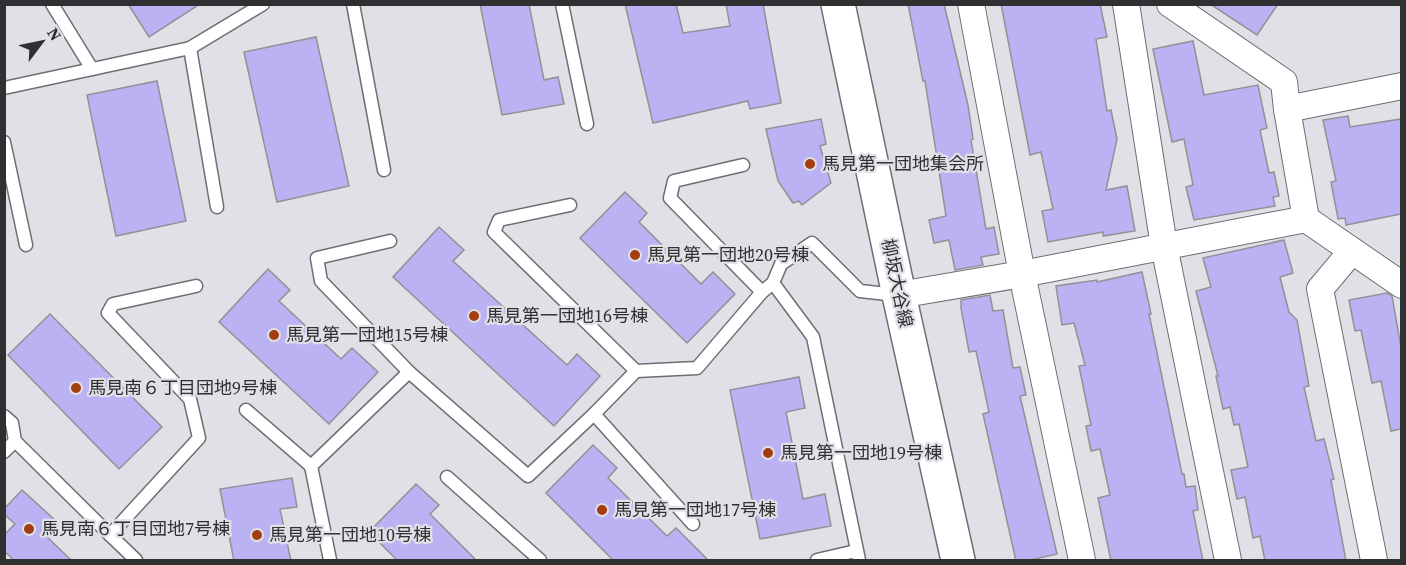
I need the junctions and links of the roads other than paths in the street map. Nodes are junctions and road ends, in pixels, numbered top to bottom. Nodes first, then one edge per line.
1 (52, 4) edge
2 (263, 4) edge
3 (353, 4) edge
4 (562, 4) edge
5 (838, 4) edge
6 (971, 4) edge
7 (1126, 4) edge
8 (1170, 4) edge
9 (190, 48) junction
10 (92, 69) junction
11 (1401, 86) edge
12 (4, 87) edge
13 (1287, 109) junction
14 (587, 124) dead end
15 (4, 142) edge
16 (743, 165) dead end
17 (384, 170) dead end
18 (570, 205) dead end
19 (218, 207) dead end
20 (1306, 219) junction
21 (390, 242) dead end
22 (26, 244) dead end
23 (1164, 246) junction
24 (1352, 251) junction
25 (1022, 274) junction
26 (773, 283) junction
27 (1401, 285) edge
28 (196, 286) dead end
29 (762, 292) junction
30 (899, 295) junction
31 (636, 371) junction
32 (409, 372) junction
33 (246, 410) dead end
34 (594, 414) junction
35 (4, 416) edge
36 (15, 441) junction
37 (4, 452) edge
38 (311, 466) junction
39 (447, 477) dead end
40 (693, 524) dead end
41 (110, 535) junction
42 (858, 556) edge
43 (136, 561) edge
44 (330, 561) edge
45 (540, 561) edge
46 (817, 561) edge
47 (958, 561) edge
48 (1082, 561) edge
49 (1228, 561) edge
50 (1374, 561) edge

1 - 10 lane
2 - 9 lane
3 - 17 lane
4 - 14 lane
5 - 30 street, 柳坂大谷線
6 - 25 street
7 - 23 street
8 - 13 street
9 - 10 lane
9 - 19 lane
10 - 12 lane
11 - 13 street
13 - 20 street
15 - 22 lane
16 - 29 lane
18 - 31 lane
20 - 23 street
20 - 24 street
21 - 32 lane
23 - 25 street
23 - 49 street
24 - 27 street
24 - 50 street
25 - 30 street
25 - 48 street
26 - 29 lane
26 - 30 lane
26 - 42 lane
28 - 41 lane
29 - 31 lane
30 - 47 street, 柳坂大谷線
31 - 34 lane
32 - 34 lane
32 - 38 lane
33 - 38 lane
34 - 40 lane
35 - 36 lane
36 - 37 lane
36 - 41 lane
38 - 44 lane
39 - 45 lane
41 - 43 lane
42 - 46 lane

